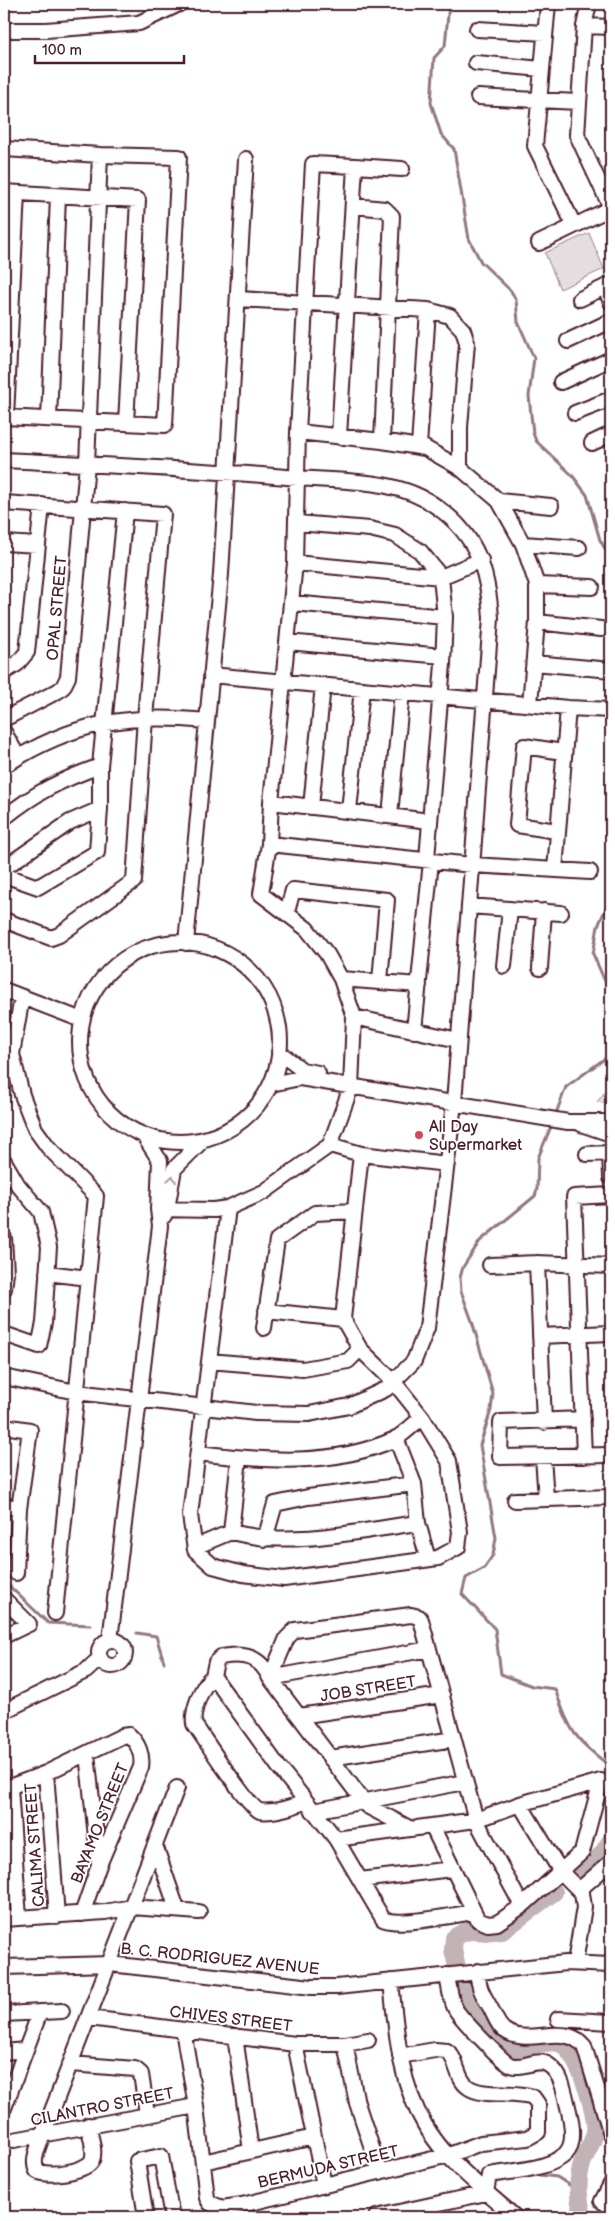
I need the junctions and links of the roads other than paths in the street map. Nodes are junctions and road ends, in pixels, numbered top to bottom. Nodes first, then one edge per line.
1 (179, 4) edge
2 (548, 4) edge
3 (589, 4) edge
4 (584, 26) junction
5 (611, 27) edge
6 (478, 29) dead end
7 (4, 30) edge
8 (545, 34) junction
9 (476, 63) dead end
10 (542, 69) junction
11 (478, 97) dead end
12 (539, 100) junction
13 (578, 102) junction
14 (4, 149) edge
15 (100, 155) junction
16 (246, 159) dead end
17 (355, 166) junction
18 (402, 169) dead end
19 (611, 176) edge
20 (598, 181) junction
21 (10, 193) edge
22 (58, 196) junction
23 (97, 198) junction
24 (354, 206) junction
25 (611, 208) edge
26 (574, 225) junction
27 (538, 243) dead end
28 (608, 286) edge
29 (238, 299) junction
30 (580, 299) dead end
31 (611, 302) edge
32 (306, 303) junction
33 (348, 306) junction
34 (388, 307) junction
35 (428, 310) junction
36 (611, 321) edge
37 (568, 341) dead end
38 (611, 360) edge
39 (561, 382) dead end
40 (611, 399) edge
41 (575, 413) dead end
42 (5, 417) edge
43 (49, 419) junction
44 (88, 422) junction
45 (126, 423) junction
46 (298, 432) junction
47 (611, 434) edge
48 (339, 437) junction
49 (382, 441) junction
50 (592, 443) dead end
51 (419, 446) junction
52 (4, 460) edge
53 (87, 464) junction
54 (460, 468) junction
55 (229, 472) junction
56 (296, 478) junction
57 (499, 501) junction
58 (4, 502) edge
59 (42, 505) junction
60 (551, 506) dead end
61 (81, 508) junction
62 (125, 511) junction
63 (296, 523) junction
64 (4, 543) edge
65 (523, 544) junction
66 (38, 546) junction
67 (579, 548) dead end
68 (481, 560) junction
69 (296, 563) junction
70 (441, 577) junction
71 (537, 585) junction
72 (592, 587) dead end
73 (292, 603) junction
74 (445, 617) junction
75 (537, 622) junction
76 (601, 629) dead end
77 (288, 642) junction
78 (443, 656) junction
79 (534, 663) junction
80 (611, 670) edge
81 (4, 672) edge
82 (211, 674) junction
83 (284, 682) junction
84 (323, 685) junction
85 (362, 689) junction
86 (402, 692) junction
87 (440, 696) junction
88 (484, 700) junction
89 (530, 704) junction
90 (568, 708) junction
91 (611, 710) edge
92 (145, 718) junction
93 (4, 719) edge
94 (206, 721) junction
95 (105, 722) junction
96 (4, 732) edge
97 (563, 752) junction
98 (18, 757) junction
99 (4, 766) edge
100 (100, 766) junction
101 (270, 802) junction
102 (311, 807) junction
103 (100, 809) junction
104 (349, 810) junction
105 (390, 815) junction
106 (4, 818) edge
107 (430, 821) junction
108 (558, 831) junction
109 (269, 844) junction
110 (429, 860) junction
111 (472, 865) junction
112 (4, 868) edge
113 (555, 870) junction
114 (590, 872) dead end
115 (4, 875) edge
116 (469, 906) junction
117 (510, 909) junction
118 (544, 911) junction
119 (287, 912) junction
120 (561, 912) dead end
121 (4, 920) edge
122 (186, 943) junction
123 (504, 966) dead end
124 (540, 968) dead end
125 (341, 979) junction
126 (380, 981) junction
127 (419, 985) junction
128 (4, 990) edge
129 (22, 997) junction
130 (354, 1017) junction
131 (82, 1020) junction
132 (414, 1031) junction
133 (458, 1040) junction
134 (279, 1052) junction
135 (8, 1053) edge
136 (271, 1084) junction
137 (356, 1084) junction
138 (454, 1103) junction
139 (573, 1122) junction
140 (611, 1122) edge
141 (611, 1134) edge
142 (144, 1136) junction
143 (204, 1139) junction
144 (330, 1145) junction
145 (360, 1154) junction
146 (587, 1154) dead end
147 (4, 1161) edge
148 (447, 1164) junction
149 (611, 1178) edge
150 (611, 1194) edge
151 (228, 1208) junction
152 (163, 1209) junction
153 (354, 1211) junction
154 (4, 1238) edge
155 (537, 1263) junction
156 (577, 1264) junction
157 (490, 1265) dead end
158 (611, 1266) edge
159 (47, 1273) junction
160 (88, 1278) junction
161 (4, 1288) edge
162 (266, 1311) junction
163 (343, 1319) junction
164 (264, 1328) dead end
165 (611, 1333) edge
166 (4, 1334) edge
167 (580, 1334) junction
168 (540, 1336) junction
169 (360, 1349) junction
170 (209, 1361) junction
171 (4, 1377) edge
172 (394, 1382) junction
173 (76, 1392) junction
174 (139, 1398) junction
175 (205, 1407) junction
176 (422, 1417) junction
177 (583, 1419) junction
178 (544, 1422) junction
179 (4, 1426) edge
180 (396, 1438) junction
181 (198, 1453) junction
182 (611, 1455) edge
183 (584, 1456) junction
184 (543, 1457) junction
185 (239, 1458) junction
186 (414, 1484) junction
187 (611, 1497) edge
188 (546, 1499) junction
189 (515, 1500) dead end
190 (4, 1505) edge
191 (19, 1509) junction
192 (418, 1523) junction
193 (231, 1532) junction
194 (265, 1539) junction
195 (194, 1547) junction
196 (428, 1559) junction
197 (16, 1573) dead end
198 (4, 1599) edge
199 (55, 1613) dead end
200 (4, 1636) edge
201 (110, 1640) junction
202 (429, 1649) junction
203 (100, 1658) junction
204 (214, 1676) junction
205 (270, 1678) junction
206 (442, 1695) junction
207 (4, 1710) edge
208 (299, 1716) junction
209 (454, 1739) junction
210 (87, 1754) junction
211 (330, 1758) junction
212 (46, 1773) junction
213 (465, 1782) junction
214 (7, 1788) edge
215 (177, 1788) dead end
216 (362, 1800) junction
217 (520, 1804) junction
218 (309, 1806) junction
219 (476, 1820) junction
220 (432, 1826) junction
221 (411, 1829) junction
222 (336, 1839) junction
223 (155, 1845) junction
224 (611, 1862) edge
225 (99, 1864) junction
226 (452, 1869) junction
227 (561, 1872) junction
228 (360, 1880) junction
229 (580, 1889) junction
230 (522, 1906) junction
231 (132, 1907) junction
232 (177, 1909) junction
233 (198, 1912) dead end
234 (474, 1912) junction
235 (82, 1914) junction
236 (57, 1916) junction
237 (19, 1918) junction
238 (4, 1919) edge
239 (576, 1963) junction
240 (110, 1964) junction
241 (611, 1965) edge
242 (4, 1967) edge
243 (476, 1971) junction
244 (449, 1975) junction
245 (391, 1981) junction
246 (62, 2011) dead end
247 (40, 2012) junction
248 (4, 2014) edge
249 (89, 2018) junction
250 (558, 2019) dead end
251 (611, 2022) edge
252 (183, 2030) junction
253 (235, 2036) junction
254 (368, 2040) dead end
255 (295, 2044) junction
256 (345, 2044) junction
257 (25, 2050) junction
258 (4, 2052) edge
259 (400, 2056) junction
260 (71, 2064) junction
261 (6, 2093) edge
262 (196, 2106) junction
263 (4, 2108) edge
264 (147, 2114) junction
265 (88, 2125) junction
266 (43, 2134) junction
267 (611, 2134) edge
268 (314, 2137) junction
269 (11, 2138) edge
270 (251, 2151) junction
271 (449, 2155) junction
272 (202, 2162) junction
273 (380, 2172) junction
274 (324, 2185) junction
275 (486, 2193) junction
276 (146, 2217) edge
277 (172, 2217) edge
278 (376, 2217) edge
279 (515, 2217) edge

1 - 7 street
2 - 8 street
3 - 4 street
4 - 5 street
4 - 13 street
6 - 8 street
8 - 10 street
9 - 10 street
10 - 12 street
11 - 12 street
12 - 13 street
12 - 26 street
13 - 20 street
14 - 15 street
15 - 23 street, OPAL STREET
15 - 45 street
16 - 29 street
17 - 18 street
17 - 24 street
17 - 32 street
19 - 20 street
20 - 25 street
21 - 22 street
21 - 42 street
22 - 23 street
22 - 43 street
23 - 44 street, OPAL STREET
23 - 45 street
24 - 33 street
24 - 34 street
25 - 26 street
26 - 27 street
28 - 30 street
28 - 31 street
29 - 32 street
29 - 55 street
32 - 33 street
32 - 46 street
33 - 34 street
33 - 48 street
34 - 35 street
34 - 49 street
35 - 51 street
35 - 54 street
36 - 37 street
38 - 39 street
40 - 41 street
42 - 43 street
43 - 44 street
44 - 45 street
44 - 53 street, OPAL STREET
46 - 48 street
46 - 56 street
47 - 50 street
48 - 49 street
49 - 51 street
51 - 54 street
52 - 53 street
53 - 55 street
53 - 61 street, OPAL STREET
54 - 57 street
55 - 56 street
55 - 82 street
56 - 63 street
56 - 68 street
57 - 60 street
57 - 65 street
58 - 59 street
59 - 61 street
59 - 66 street
61 - 62 street
61 - 93 street, OPAL STREET
62 - 92 street
62 - 95 street
63 - 69 street
63 - 70 street
64 - 66 street
65 - 67 street
65 - 71 street
66 - 81 street
68 - 70 street
68 - 88 street
69 - 70 street
69 - 73 street
70 - 74 street
71 - 72 street
71 - 75 street
73 - 74 street
73 - 77 street
74 - 78 street
75 - 76 street
75 - 79 street
77 - 78 street
77 - 83 street
78 - 87 street
79 - 80 street
79 - 89 street
82 - 83 street
82 - 94 street
83 - 84 street
83 - 101 street
84 - 85 street
84 - 102 street
85 - 86 street
85 - 104 street
86 - 87 street
86 - 105 street
87 - 88 street
87 - 107 street
88 - 89 street
88 - 111 street
89 - 90 street
90 - 91 street
90 - 97 street
92 - 94 street
92 - 95 street
92 - 121 street
94 - 122 street
95 - 98 street
95 - 100 street
96 - 98 street
97 - 108 street
97 - 108 street
98 - 99 street
100 - 103 street
100 - 106 street
101 - 102 street
101 - 109 street
102 - 104 street
103 - 112 street
103 - 115 street
104 - 105 street
105 - 107 street
107 - 110 street
108 - 113 street
109 - 110 street
109 - 119 street
110 - 111 street
110 - 127 street
111 - 113 street
111 - 116 street
113 - 114 street
116 - 117 street
116 - 133 street
117 - 118 street
117 - 123 street
118 - 120 street
118 - 124 street
119 - 125 street
119 - 126 street
122 - 131 street
122 - 134 street
125 - 126 street
125 - 130 street
126 - 127 street
127 - 132 street
128 - 129 street
129 - 131 street
129 - 135 street
130 - 132 street
130 - 137 street
131 - 142 street
132 - 133 street
133 - 138 street
134 - 136 street
134 - 137 street
135 - 160 street
136 - 137 street
136 - 143 street
137 - 138 street
137 - 144 street
138 - 139 street
138 - 148 street
139 - 140 street
139 - 141 street
142 - 143 street
142 - 152 street
152 -> 143 street
144 - 145 street
144 - 151 street
145 - 148 street
145 - 153 street
146 - 149 street
147 - 159 street
148 - 172 street
150 - 156 street
151 - 152 street
151 - 170 street
152 - 174 street
153 - 162 street
153 - 163 street
154 - 161 street
155 - 156 street
155 - 157 street
155 - 168 street
156 - 158 street
156 - 167 street
159 - 160 street
159 - 166 street
160 - 173 street
162 - 163 street
162 - 164 street
163 - 169 street
165 - 167 street
167 - 168 street
167 - 177 street
168 - 178 street
169 - 170 street
169 - 172 street
170 - 175 street
171 - 173 street
172 - 175 street
172 - 176 street
173 - 174 street
173 - 199 street
174 - 175 street
174 - 201 street
175 - 181 street
176 - 180 street
176 - 196 street
177 - 178 street
177 - 183 street
178 - 184 street
179 - 191 street
180 - 185 street
180 - 186 street
181 - 185 street
181 - 195 street
182 - 183 street
183 - 184 street
184 - 188 street
185 - 193 street
186 - 192 street
186 - 194 street
187 - 188 street
188 - 189 street
190 - 191 street
191 - 197 street
192 - 194 street
192 - 196 street
193 - 194 street
193 - 195 street
195 - 196 street
198 - 200 street
201 - 203 street
201 - 203 street
202 - 205 street
202 - 205 street
202 - 206 street
203 - 207 street
204 - 205 street
204 - 218 street
204 - 218 street
205 - 208 street
206 - 208 street, JOB STREET
206 - 209 street
208 - 211 street
209 - 211 street
209 - 213 street
210 - 212 street, BAYAMO STREET
210 - 225 street
210 - 225 street, BAYAMO STREET
211 - 216 street
212 - 214 street, BAYAMO STREET
212 - 236 street, CALIMA STREET
213 - 216 street
213 - 219 street
214 - 237 street
215 - 223 street
216 - 218 street
216 - 221 street
217 - 219 street
217 - 227 street
217 - 227 street
218 - 222 street
219 - 220 street
219 - 230 street
220 - 221 street
220 - 226 street
221 - 222 street
222 - 228 street
223 - 231 street
223 - 232 street
224 - 229 street
225 - 235 street, BAYAMO STREET
226 - 228 street
226 - 234 street
227 - 229 street
227 - 230 street
228 - 234 street
229 - 239 street
230 - 234 street
231 - 232 street
231 - 235 street
231 - 240 street
232 - 233 street
235 - 236 street
236 - 237 street
237 - 238 street
239 - 241 street, B. C. RODRIGUEZ AVENUE
239 - 243 street, B. C. RODRIGUEZ AVENUE
240 - 242 street, B. C. RODRIGUEZ AVENUE
240 - 245 street, B. C. RODRIGUEZ AVENUE
240 - 249 street
243 - 244 street, B. C. RODRIGUEZ AVENUE
243 - 267 street
244 - 245 street, B. C. RODRIGUEZ AVENUE
244 - 275 street
245 - 259 street
246 - 247 street
247 - 248 street
247 - 257 street
249 - 252 street, CHIVES STREET
249 - 260 street
250 - 251 street
252 - 253 street, CHIVES STREET
252 - 262 street
253 - 255 street, CHIVES STREET
253 - 270 street
254 - 256 street, CHIVES STREET
255 - 256 street, CHIVES STREET
255 - 268 street
256 - 273 street
257 - 258 street
257 - 261 street
259 - 271 street
259 - 271 street, BERMUDA STREET
260 - 264 street
260 - 266 street
261 - 263 street
262 - 264 street, CILANTRO STREET
262 - 272 street
264 - 265 street, CILANTRO STREET
265 - 266 street, CILANTRO STREET
265 - 266 street
266 - 269 street, CILANTRO STREET
268 - 270 street
268 - 274 street
270 - 272 street
271 - 273 street, BERMUDA STREET
271 - 275 street
272 - 274 street, BERMUDA STREET
273 - 274 street, BERMUDA STREET
275 - 278 street
275 - 279 street
276 - 277 street

